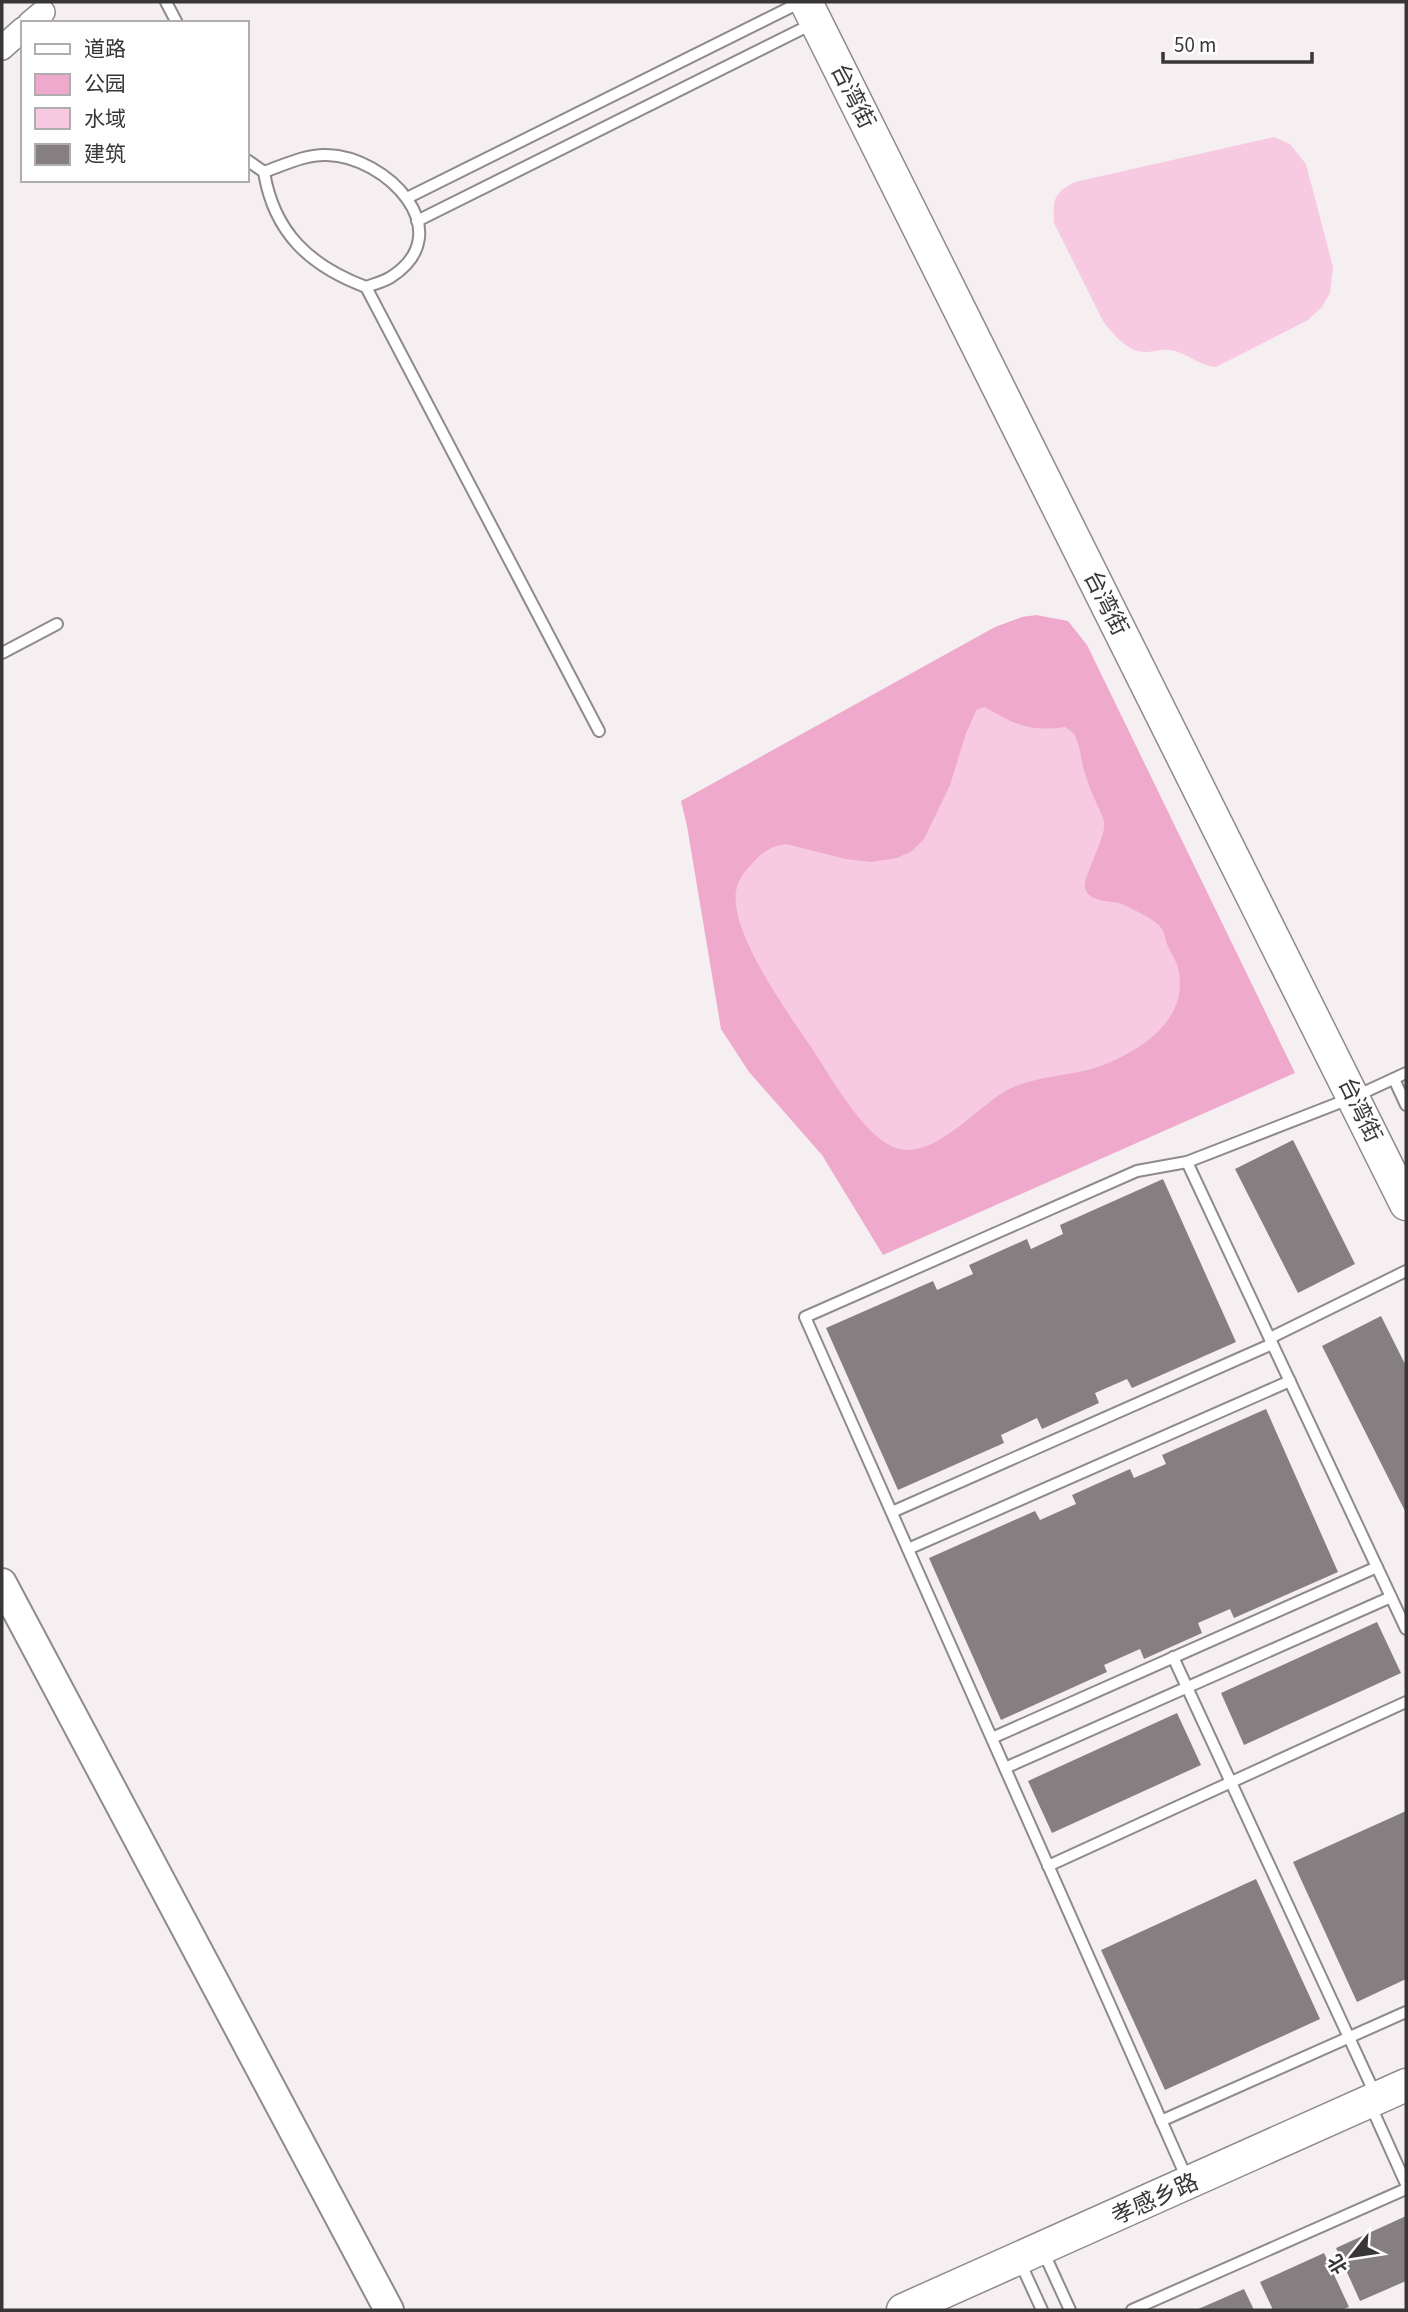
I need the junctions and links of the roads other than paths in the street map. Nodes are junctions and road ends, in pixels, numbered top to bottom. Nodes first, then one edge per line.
1 (166, 2) edge
2 (808, 9) edge
3 (176, 21) edge
4 (21, 31) edge
5 (2, 48) edge
6 (248, 161) edge
7 (264, 172) junction
8 (407, 198) junction
9 (417, 221) junction
10 (366, 287) junction
11 (57, 624) dead end
12 (2, 653) edge
13 (599, 731) dead end
14 (1406, 1073) edge
15 (1394, 1079) junction
16 (1354, 1097) junction
17 (1406, 1105) edge
18 (1187, 1162) junction
19 (1406, 1205) edge
20 (1406, 1271) edge
21 (1271, 1341) junction
22 (1290, 1381) junction
23 (892, 1512) junction
24 (908, 1549) junction
25 (1377, 1567) junction
26 (2, 1583) edge
27 (1391, 1597) junction
28 (1406, 1629) edge
29 (1173, 1657) junction
30 (1187, 1687) junction
31 (1406, 1702) edge
32 (992, 1738) junction
33 (1005, 1768) junction
34 (1231, 1782) junction
35 (1048, 1866) junction
36 (1406, 2012) edge
37 (1349, 2038) junction
38 (1406, 2085) edge
39 (1373, 2101) junction
40 (1161, 2120) junction
41 (1189, 2184) junction
42 (1406, 2187) edge
43 (1030, 2254) junction
44 (389, 2310) edge
45 (903, 2310) edge
46 (1042, 2310) edge
47 (1070, 2310) edge
48 (1132, 2310) edge

1 - 3 lane
2 - 8 lane
2 - 9 lane
2 - 16 main road, 台湾街
4 - 5 street
6 - 7 lane
7 - 8 lane
7 - 10 lane
8 - 9 lane
9 - 10 lane
10 - 13 lane
11 - 12 lane
14 - 15 lane
15 - 16 lane
15 - 17 lane
16 - 18 lane
16 - 19 main road, 台湾街
18 - 21 lane
18 - 23 lane
20 - 21 lane
21 - 22 lane
21 - 23 lane
22 - 24 lane
22 - 25 lane
23 - 24 lane
24 - 32 lane
25 - 27 lane
25 - 29 lane
26 - 44 street
27 - 28 lane
27 - 30 lane
29 - 30 lane
29 - 32 lane
30 - 33 lane
30 - 34 lane
31 - 34 lane
32 - 33 lane
33 - 35 lane
34 - 35 lane
34 - 37 lane
35 - 40 lane
36 - 37 lane
37 - 39 lane
37 - 40 lane
38 - 39 main road, 孝感乡路
39 - 41 main road, 孝感乡路
39 - 42 lane
40 - 41 lane
41 - 43 main road, 孝感乡路
42 - 48 lane
43 - 45 main road, 孝感乡路
43 - 46 lane
43 - 47 lane

